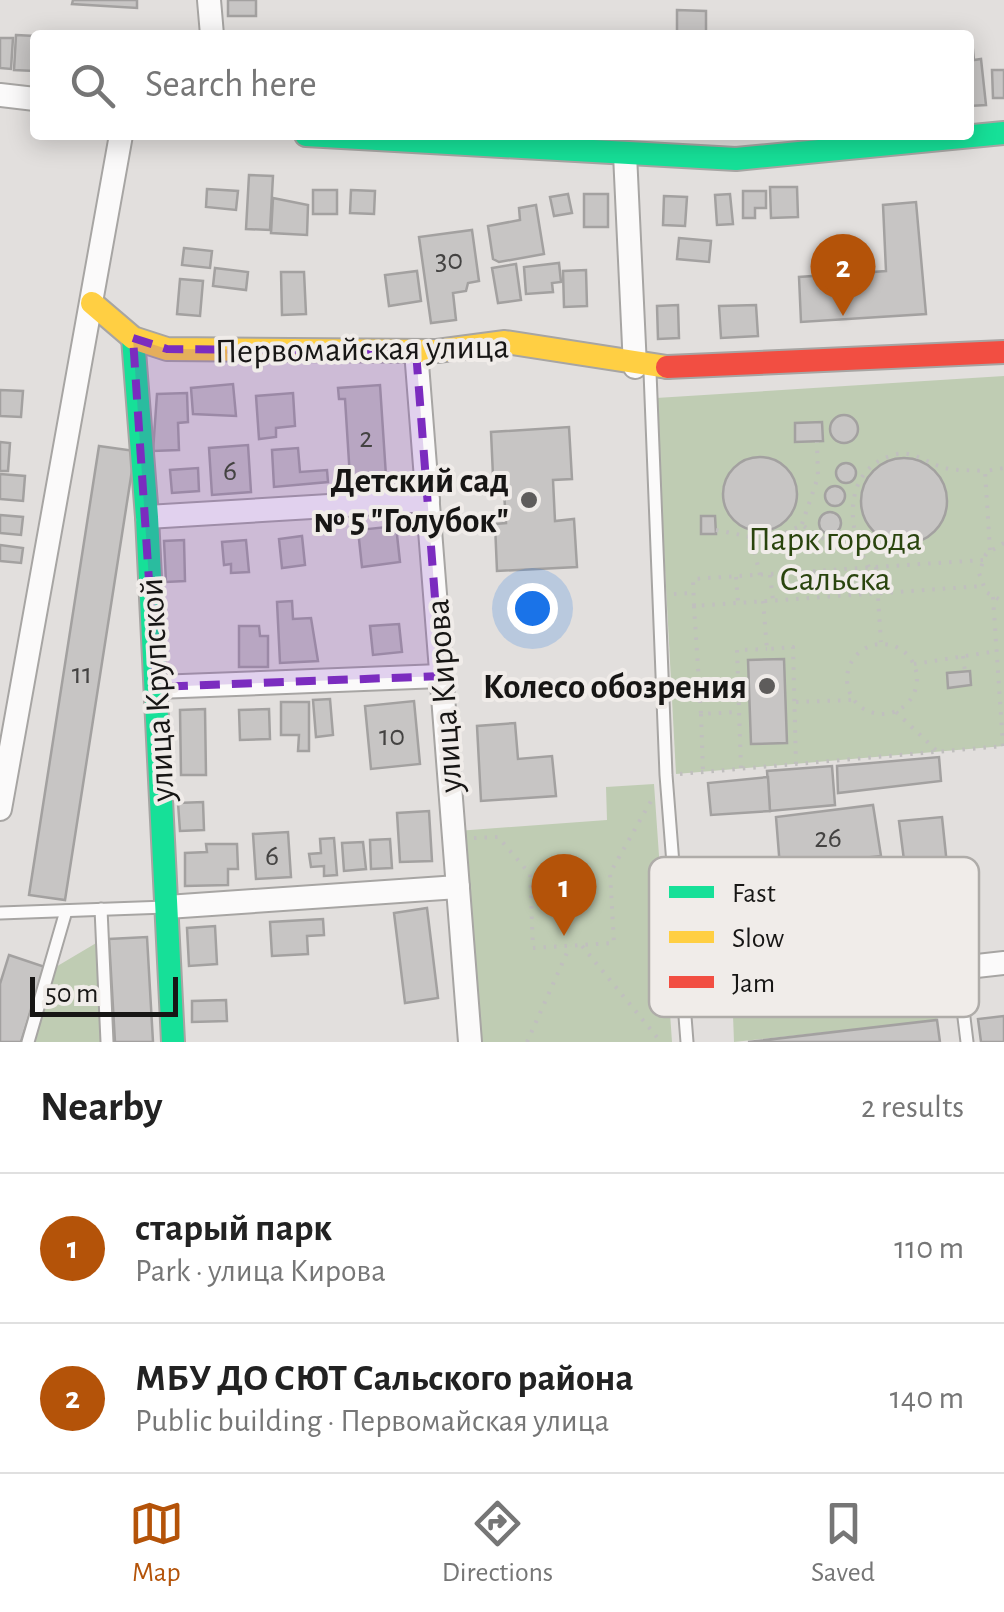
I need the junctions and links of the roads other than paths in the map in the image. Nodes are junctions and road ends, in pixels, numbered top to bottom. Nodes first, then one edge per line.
1 (209, 0) edge
2 (212, 30) edge
3 (0, 94) edge
4 (30, 98) edge
5 (1004, 132) edge
6 (974, 135) edge
7 (121, 140) edge
8 (390, 140) edge
9 (927, 140) edge
10 (625, 154) junction
11 (92, 303) junction
12 (133, 338) junction
13 (416, 351) junction
14 (1004, 352) edge
15 (642, 367) junction
16 (428, 500) junction
17 (148, 517) junction
18 (442, 676) junction
19 (156, 687) junction
20 (0, 809) edge
21 (672, 857) edge
22 (458, 888) junction
23 (166, 907) junction
24 (66, 910) junction
25 (101, 910) junction
26 (0, 913) edge
27 (1004, 963) edge
28 (979, 966) edge
29 (685, 1017) edge
30 (964, 1017) edge
31 (28, 1042) edge
32 (108, 1042) edge
33 (173, 1042) edge
34 (470, 1042) edge
35 (687, 1042) edge
36 (967, 1042) edge

1 - 2 street
3 - 4 street
5 - 6 street
7 - 11 street
8 - 10 street
9 - 10 street
10 - 15 street
11 - 12 street, Первомайская улица
11 - 20 street
12 - 13 street, Первомайская улица
12 - 17 street, улица Крупской
13 - 15 street, Первомайская улица
13 - 16 street, улица Кирова
14 - 15 street, Первомайская улица
15 - 21 lane
16 - 17 street
16 - 18 street, улица Кирова
17 - 19 street, улица Крупской
18 - 19 street
18 - 22 street, улица Кирова
19 - 23 street, улица Крупской
22 - 23 street
22 - 34 street, улица Кирова
23 - 25 lane
23 - 33 street, улица Крупской
24 - 25 lane
24 - 26 lane
24 - 31 lane
25 - 32 lane
27 - 28 street
29 - 35 lane
30 - 36 lane

